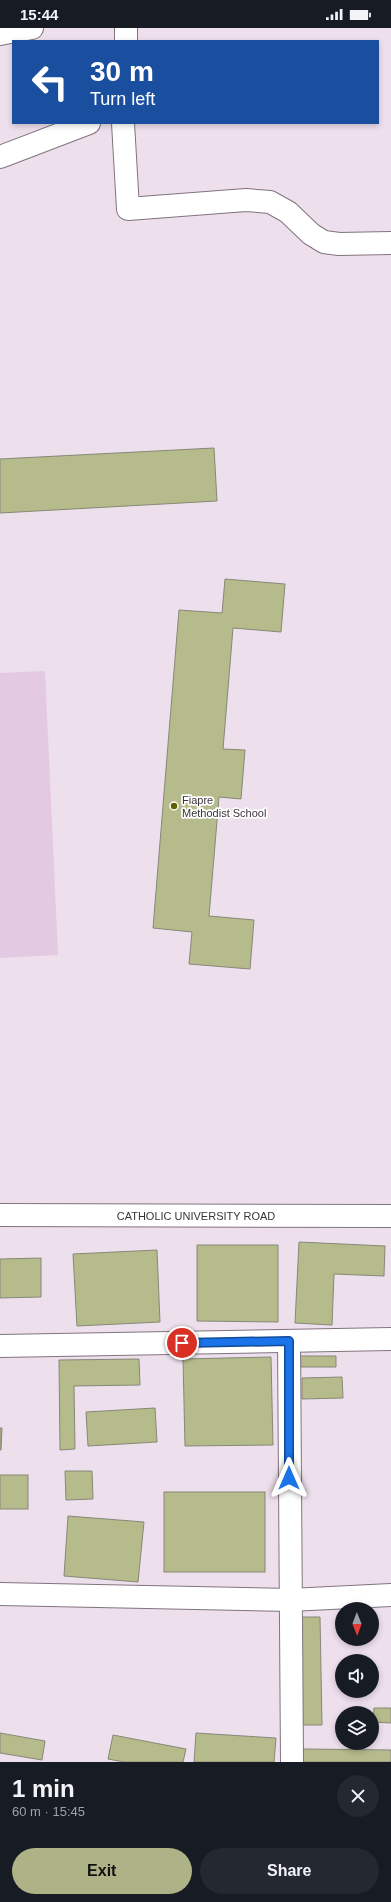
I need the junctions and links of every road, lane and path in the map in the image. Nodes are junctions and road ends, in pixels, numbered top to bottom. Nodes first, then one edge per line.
1 (32, 28) edge
2 (126, 28) edge
3 (0, 34) edge
4 (126, 40) edge
5 (86, 124) edge
6 (123, 124) edge
7 (0, 158) edge
8 (391, 243) edge
9 (0, 1215) edge
10 (391, 1216) edge
11 (391, 1339) edge
12 (289, 1341) junction
13 (0, 1346) edge
14 (0, 1594) edge
15 (391, 1595) edge
16 (290, 1600) junction
17 (292, 1762) edge

1 - 3 street
2 - 4 street
5 - 7 street
6 - 8 street
9 - 10 street, CATHOLIC UNIVERSITY ROAD
11 - 12 street
12 - 13 street
12 - 16 street
14 - 16 street
15 - 16 street
16 - 17 street

